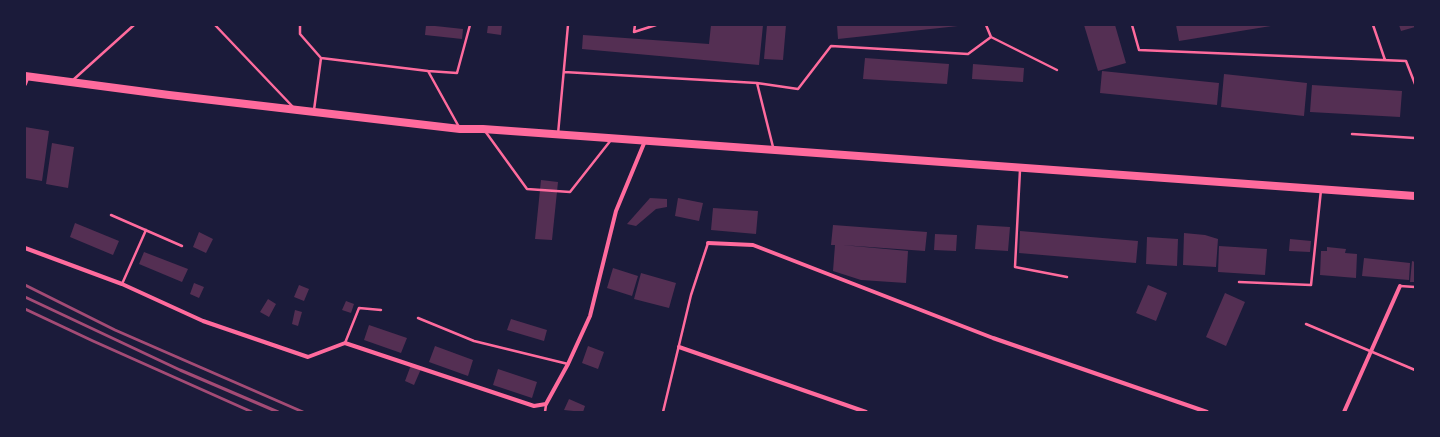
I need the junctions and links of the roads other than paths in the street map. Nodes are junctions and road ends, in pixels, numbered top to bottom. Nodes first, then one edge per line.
1 (134, 25) edge
2 (215, 25) edge
3 (300, 25) edge
4 (470, 25) edge
5 (568, 25) edge
6 (635, 25) edge
7 (656, 25) edge
8 (986, 25) edge
9 (1132, 25) edge
10 (1373, 25) edge
11 (991, 37) junction
12 (320, 58) junction
13 (1385, 60) junction
14 (1057, 70) dead end
15 (428, 71) junction
16 (564, 72) junction
17 (26, 79) edge
18 (69, 83) junction
19 (757, 83) junction
20 (1415, 84) edge
21 (297, 111) junction
22 (313, 113) junction
23 (460, 129) junction
24 (484, 129) junction
25 (558, 134) junction
26 (1352, 134) dead end
27 (1415, 138) edge
28 (612, 139) junction
29 (645, 142) junction
30 (773, 149) junction
31 (1020, 167) junction
32 (1322, 190) junction
33 (1415, 196) edge
34 (111, 215) dead end
35 (146, 230) junction
36 (708, 243) joint
37 (182, 246) dead end
38 (25, 248) edge
39 (1067, 277) dead end
40 (1239, 282) dead end
41 (122, 284) junction
42 (1400, 286) joint
43 (1415, 287) edge
44 (381, 310) dead end
45 (418, 318) dead end
46 (1306, 324) dead end
47 (345, 343) junction
48 (679, 347) junction
49 (1371, 350) junction
50 (568, 364) junction
51 (1415, 370) edge
52 (546, 404) junction
53 (545, 412) edge
54 (663, 412) edge
55 (866, 412) edge
56 (1208, 412) edge
57 (1344, 412) edge

1 - 18 lane
2 - 21 lane
3 - 12 lane
4 - 15 lane
5 - 16 lane
6 - 7 lane
8 - 11 lane
9 - 13 lane
10 - 13 lane
11 - 14 lane
11 - 19 lane
12 - 15 lane
12 - 22 lane
13 - 20 lane
15 - 23 lane
16 - 19 lane
16 - 25 lane
17 - 18 main road
18 - 21 main road
19 - 30 lane
21 - 22 main road
22 - 23 main road
23 - 24 main road
24 - 25 main road
24 - 28 lane
25 - 28 main road
26 - 27 lane
28 - 29 main road
29 - 30 main road
29 - 50 street
30 - 31 main road
31 - 32 main road
31 - 39 lane
32 - 33 main road
32 - 40 lane
34 - 35 lane
35 - 37 lane
35 - 41 lane
36 - 48 lane
36 - 56 street
38 - 41 street
41 - 47 street
42 - 43 lane
42 - 49 street
44 - 47 lane
45 - 50 lane
46 - 49 lane
47 - 52 street
48 - 54 lane
48 - 55 street
49 - 51 lane
49 - 57 street
50 - 52 street
52 - 53 lane

